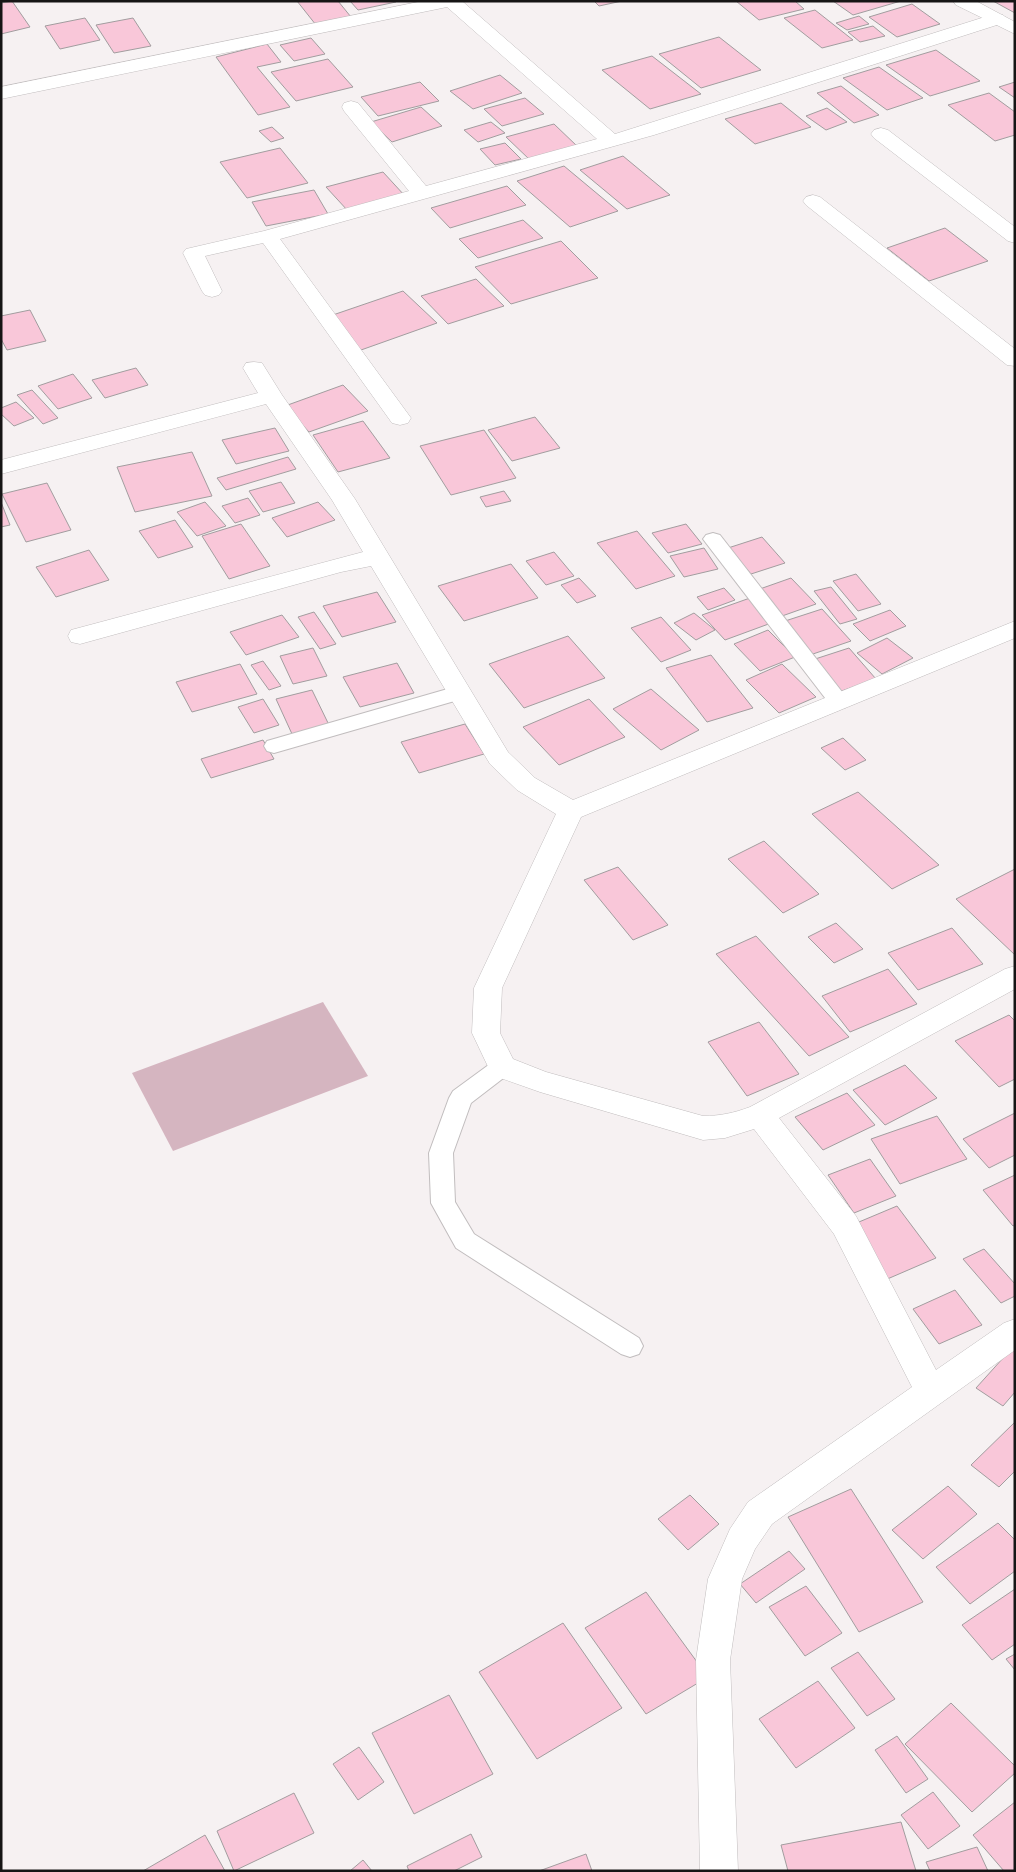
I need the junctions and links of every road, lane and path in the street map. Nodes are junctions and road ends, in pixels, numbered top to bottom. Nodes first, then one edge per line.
1 (962, 1) edge
2 (997, 19) junction
3 (1015, 29) edge
4 (1, 93) edge
5 (351, 107) dead end
6 (881, 134) dead end
7 (611, 141) junction
8 (421, 193) junction
9 (813, 201) dead end
10 (268, 236) junction
11 (1015, 237) edge
12 (212, 291) dead end
13 (1015, 360) edge
14 (254, 368) dead end
15 (271, 396) junction
16 (400, 418) dead end
17 (1, 467) edge
18 (713, 539) dead end
19 (377, 557) junction
20 (1015, 629) edge
21 (80, 636) dead end
22 (458, 693) junction
23 (839, 702) junction
24 (274, 746) dead end
25 (571, 811) junction
26 (1015, 976) edge
27 (502, 1067) junction
28 (760, 1115) junction
29 (1015, 1332) edge
30 (630, 1346) dead end
31 (931, 1392) junction
32 (719, 1871) edge

1 - 2 street
2 - 3 street
2 - 7 street
4 - 7 street
5 - 8 street
6 - 11 street
7 - 8 street
8 - 10 street
9 - 13 street
10 - 12 street
10 - 16 street
14 - 15 street
15 - 17 street
15 - 19 street
18 - 23 lane
19 - 21 street
19 - 22 street
20 - 23 street
22 - 24 lane
22 - 25 street
23 - 25 street
25 - 27 street
26 - 28 street
27 - 28 street
27 - 30 lane
28 - 31 street
29 - 31 street
31 - 32 street

